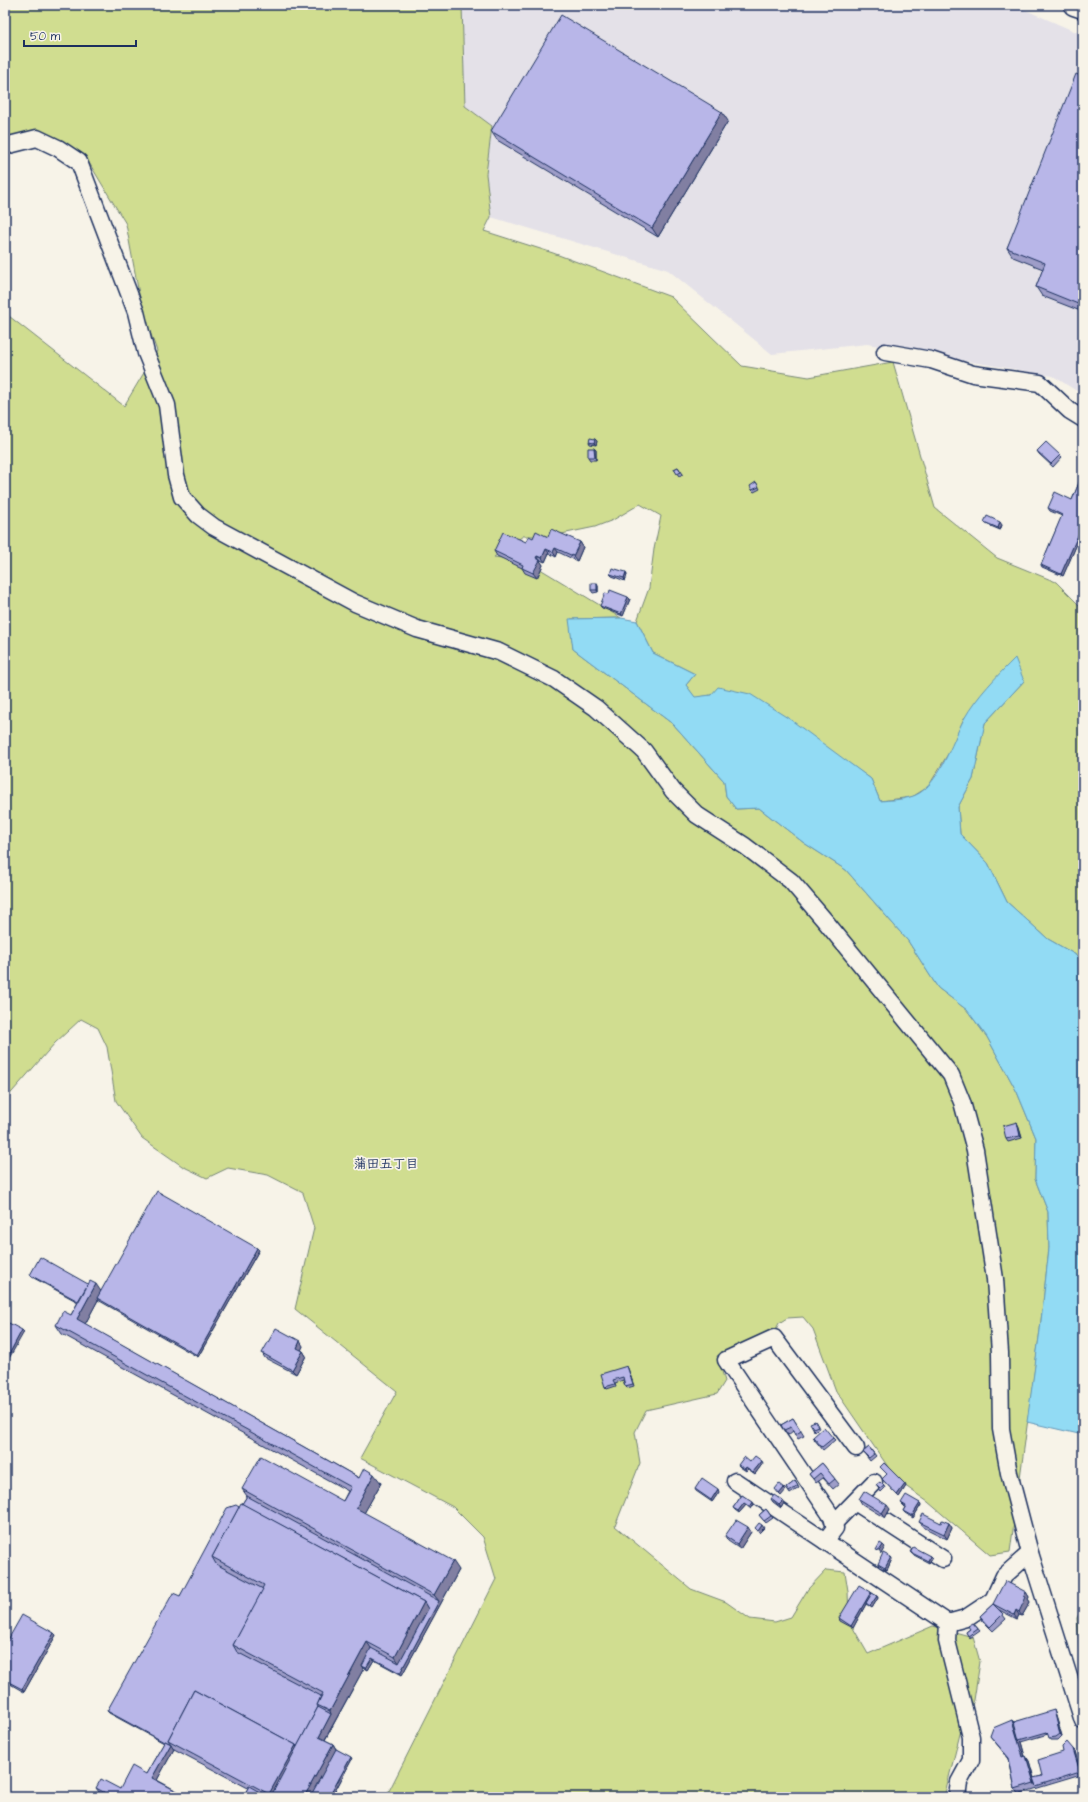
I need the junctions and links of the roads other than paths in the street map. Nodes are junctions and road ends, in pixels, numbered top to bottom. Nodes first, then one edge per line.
1 (1074, 5) edge
2 (1083, 8) edge
3 (5, 146) edge
4 (885, 352) dead end
5 (1083, 419) edge
6 (856, 1448) dead end
7 (735, 1481) dead end
8 (874, 1482) dead end
9 (855, 1502) junction
10 (834, 1523) junction
11 (825, 1541) junction
12 (1030, 1553) junction
13 (943, 1559) dead end
14 (948, 1623) junction
15 (1083, 1721) edge
16 (957, 1797) edge

1 - 2 main road
3 - 12 street
4 - 5 street
6 - 10 street
7 - 11 street
8 - 9 street
9 - 10 street
9 - 13 street
10 - 11 street
11 - 14 street
12 - 14 street
12 - 15 street
14 - 16 street

